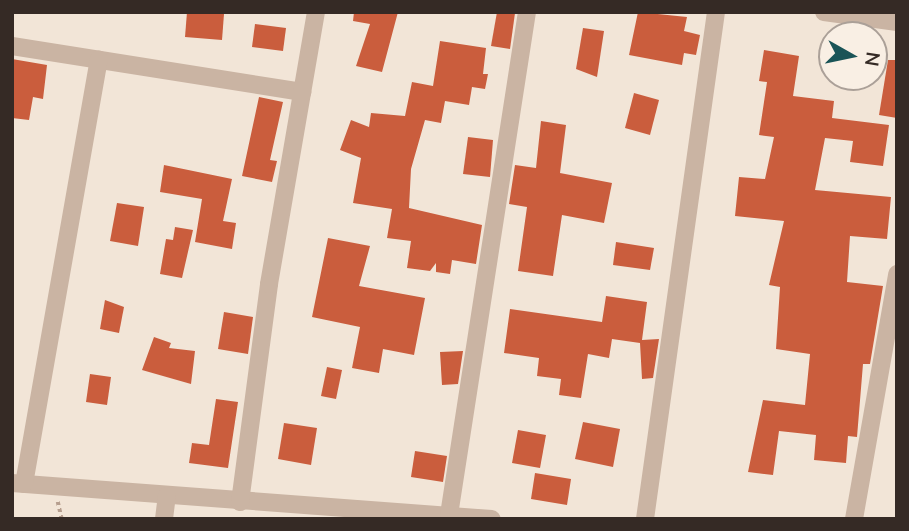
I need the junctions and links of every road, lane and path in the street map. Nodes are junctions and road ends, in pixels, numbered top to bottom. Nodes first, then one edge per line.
1 (316, 12) edge
2 (527, 12) edge
3 (716, 12) edge
4 (824, 12) edge
5 (897, 22) edge
6 (12, 46) edge
7 (99, 60) junction
8 (302, 92) junction
9 (897, 274) edge
10 (18, 483) edge
11 (167, 496) junction
12 (240, 502) junction
13 (449, 515) junction
14 (164, 519) edge
15 (492, 519) edge
16 (645, 519) edge
17 (854, 519) edge

1 - 8 street
2 - 13 street
3 - 16 street
4 - 5 street
6 - 7 street
7 - 8 street
7 - 10 street
8 - 12 street
9 - 17 street
10 - 11 street
11 - 12 street
11 - 14 street
12 - 13 street
13 - 15 street

